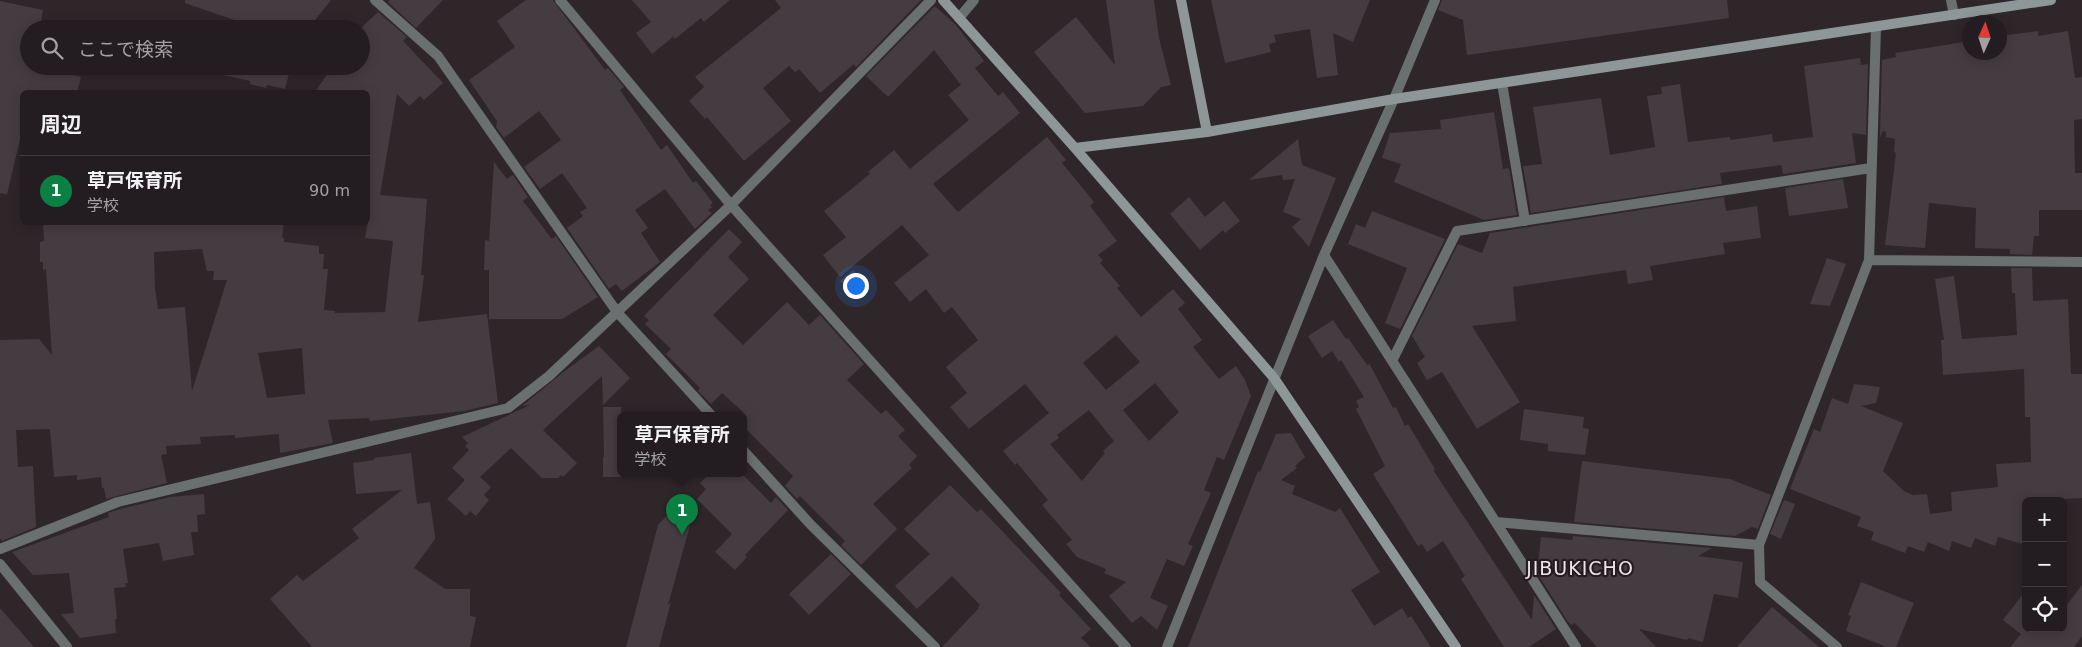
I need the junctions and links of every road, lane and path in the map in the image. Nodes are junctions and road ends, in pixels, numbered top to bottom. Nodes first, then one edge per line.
1 (375, 0) edge
2 (560, 0) edge
3 (931, 0) edge
4 (943, 0) edge
5 (974, 0) edge
6 (1181, 0) edge
7 (1435, 0) edge
8 (1951, 0) edge
9 (2051, 0) edge
10 (1954, 15) junction
11 (959, 18) junction
12 (1876, 27) junction
13 (1502, 83) junction
14 (1394, 99) junction
15 (1207, 132) junction
16 (1075, 148) junction
17 (1871, 168) junction
18 (731, 205) junction
19 (1525, 221) junction
20 (1324, 255) junction
21 (1868, 260) junction
22 (2082, 262) edge
23 (617, 312) junction
24 (1392, 361) junction
25 (1274, 378) junction
26 (708, 412) edge
27 (747, 454) edge
28 (1496, 522) junction
29 (1758, 545) junction
30 (0, 549) edge
31 (0, 564) edge
32 (67, 647) edge
33 (935, 647) edge
34 (1126, 647) edge
35 (1167, 647) edge
36 (1456, 647) edge
37 (1576, 647) edge
38 (1837, 647) edge

1 - 23 street
2 - 18 street
3 - 18 street
4 - 11 street
5 - 11 street
6 - 15 street
7 - 14 street
8 - 10 street
9 - 10 street
10 - 12 street
11 - 16 street
12 - 13 street
12 - 17 street
13 - 14 street
13 - 19 street
14 - 15 street
14 - 20 street
15 - 16 street
16 - 25 street
17 - 19 street
17 - 21 street
18 - 23 street
18 - 34 street
19 - 24 street
20 - 24 street
20 - 25 street
21 - 22 street
21 - 29 street
23 - 26 street
23 - 30 street
24 - 28 street
25 - 35 street
25 - 36 street
27 - 33 street
28 - 29 street
28 - 37 street
29 - 38 street
31 - 32 street

